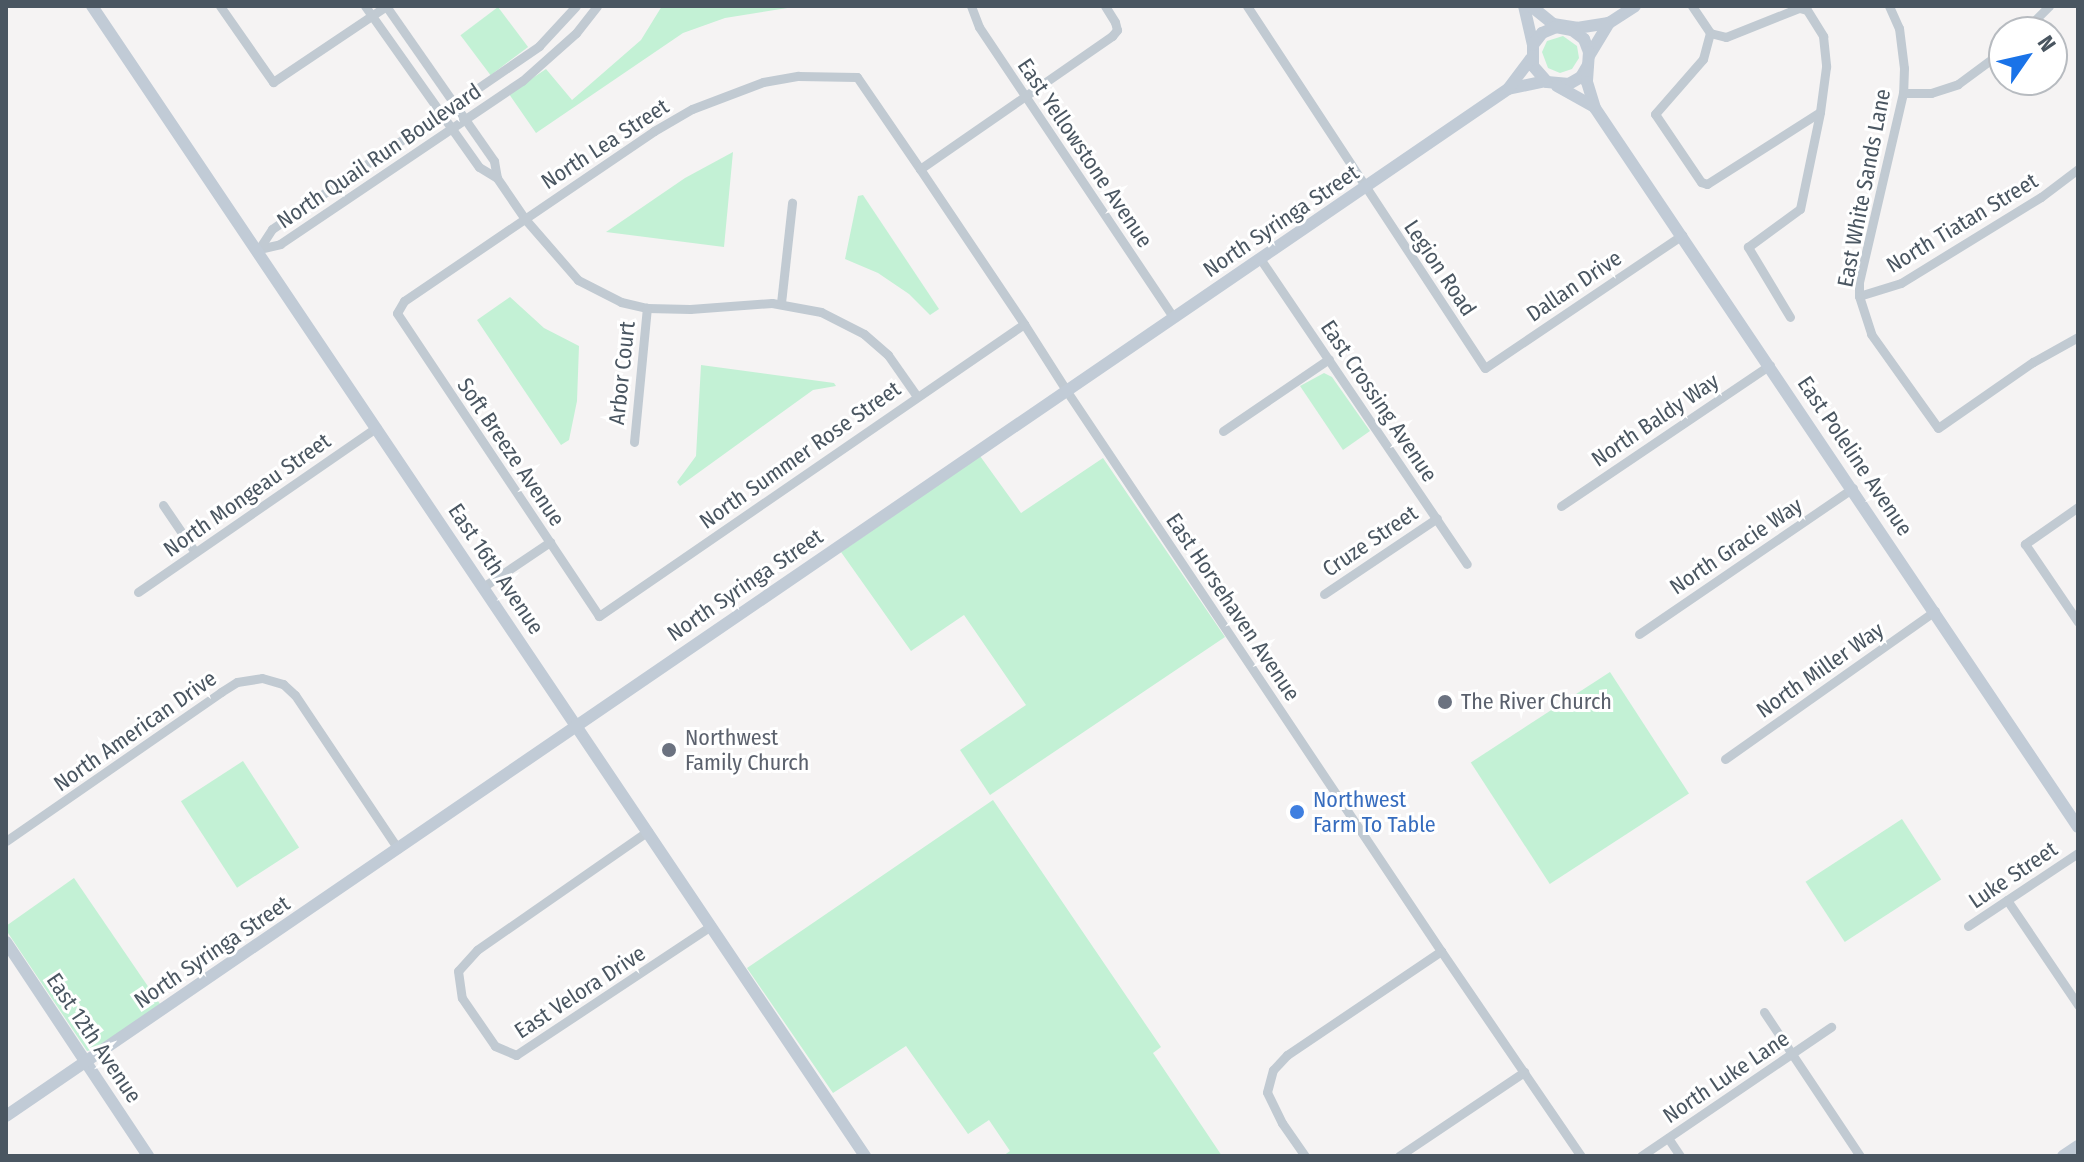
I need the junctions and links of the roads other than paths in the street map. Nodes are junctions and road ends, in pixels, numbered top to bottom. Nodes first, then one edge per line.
1 (92, 6) edge
2 (220, 6) edge
3 (365, 6) edge
4 (386, 6) edge
5 (576, 6) edge
6 (597, 6) edge
7 (971, 6) edge
8 (1105, 6) edge
9 (1247, 6) edge
10 (1524, 6) edge
11 (1531, 6) edge
12 (1635, 6) edge
13 (1692, 6) edge
14 (1889, 6) edge
15 (1806, 8) edge
16 (372, 16) junction
17 (1609, 23) junction
18 (1564, 27) junction
19 (1710, 33) junction
20 (1533, 45) junction
21 (1531, 59) junction
22 (1588, 61) junction
23 (1988, 62) edge
24 (857, 77) joint
25 (1549, 83) junction
26 (1508, 89) junction
27 (1903, 93) junction
28 (1026, 96) junction
29 (455, 103) junction
30 (1595, 108) junction
31 (1820, 112) junction
32 (440, 114) junction
33 (466, 119) junction
34 (451, 129) junction
35 (920, 169) junction
36 (2078, 169) edge
37 (497, 178) junction
38 (1364, 188) junction
39 (792, 203) dead end
40 (525, 219) junction
41 (1682, 235) junction
42 (259, 249) junction
43 (1261, 260) junction
44 (1859, 296) junction
45 (781, 303) junction
46 (397, 308) joint
47 (647, 308) junction
48 (1173, 317) junction
49 (1790, 317) dead end
50 (1024, 324) junction
51 (2078, 337) edge
52 (1329, 359) junction
53 (1770, 365) junction
54 (1485, 368) joint
55 (1066, 390) junction
56 (916, 395) junction
57 (377, 427) junction
58 (1223, 431) dead end
59 (634, 442) dead end
60 (1853, 488) junction
61 (163, 505) dead end
62 (1561, 506) dead end
63 (2078, 507) edge
64 (1437, 518) junction
65 (550, 542) junction
66 (195, 552) junction
67 (1467, 564) dead end
68 (483, 587) junction
69 (138, 592) dead end
70 (1324, 594) dead end
71 (1935, 611) junction
72 (599, 616) joint
73 (2078, 622) edge
74 (1639, 634) dead end
75 (575, 726) junction
76 (1725, 759) dead end
77 (2078, 827) edge
78 (648, 831) junction
79 (6, 841) edge
80 (398, 849) junction
81 (2078, 853) edge
82 (2007, 900) junction
83 (711, 926) junction
84 (1968, 926) dead end
85 (6, 942) edge
86 (1441, 951) junction
87 (2078, 1005) edge
88 (1764, 1012) dead end
89 (1831, 1027) dead end
90 (1792, 1054) junction
91 (86, 1062) junction
92 (1524, 1072) junction
93 (6, 1116) edge
94 (1668, 1138) junction
95 (2078, 1146) edge
96 (148, 1156) edge
97 (865, 1156) edge
98 (1305, 1156) edge
99 (1399, 1156) edge
100 (1581, 1156) edge
101 (1641, 1156) edge
102 (1680, 1156) edge
103 (1860, 1156) edge
104 (2063, 1156) edge

1 - 42 street, East 16th Avenue
2 - 16 street
3 - 16 street
4 - 16 street
4 - 29 street
5 - 29 street, North Quail Run Boulevard
6 - 33 street, North Quail Run Boulevard
7 - 28 street, East Yellowstone Avenue
8 - 28 street
9 - 38 street, Legion Road
10 - 20 street
11 - 18 street
12 - 17 street
13 - 19 street
14 - 27 street, East White Sands Lane
15 - 19 street
15 - 31 street
16 - 32 street
17 - 18 street
17 - 22 street
18 - 20 street
18 - 22 street
19 - 31 street
20 - 21 street
21 - 25 street
21 - 26 street, North Syringa Street
22 - 25 street
22 - 30 street, East Poleline Avenue
23 - 27 street
24 - 35 street, East Horsehaven Avenue
24 - 40 street, North Lea Street
25 - 26 street, North Syringa Street
25 - 30 street, East Poleline Avenue
26 - 38 street, North Syringa Street
27 - 44 street, East White Sands Lane
28 - 35 street
28 - 48 street, East Yellowstone Avenue
29 - 32 street, North Quail Run Boulevard
29 - 33 street
30 - 41 street, East Poleline Avenue
31 - 49 street
32 - 34 street
32 - 42 street, North Quail Run Boulevard
33 - 34 street, North Quail Run Boulevard
33 - 37 street
34 - 37 street
34 - 42 street, North Quail Run Boulevard
35 - 50 street, East Horsehaven Avenue
36 - 44 street, North Tiatan Street
37 - 40 street
38 - 43 street, North Syringa Street
38 - 54 street, Legion Road
39 - 45 street
40 - 46 street, North Lea Street
40 - 47 street
41 - 53 street, East Poleline Avenue
41 - 54 street, Dallan Drive
42 - 57 street, East 16th Avenue
43 - 48 street, North Syringa Street
43 - 52 street, East Crossing Avenue
44 - 51 street, East White Sands Lane
45 - 47 street
45 - 56 street
46 - 65 street, Soft Breeze Avenue
47 - 59 street, Arbor Court
48 - 55 street, North Syringa Street
50 - 55 street, East Horsehaven Avenue
50 - 56 street, North Summer Rose Street
52 - 58 street
52 - 64 street, East Crossing Avenue
53 - 60 street, East Poleline Avenue
53 - 62 street, North Baldy Way
55 - 75 street, North Syringa Street
55 - 86 street, East Horsehaven Avenue
56 - 72 street, North Summer Rose Street
57 - 66 street, North Mongeau Street
57 - 68 street, East 16th Avenue
60 - 71 street, East Poleline Avenue
60 - 74 street, North Gracie Way
61 - 66 street
63 - 73 street
64 - 67 street, East Crossing Avenue
64 - 70 street, Cruze Street
65 - 68 street
65 - 72 street, Soft Breeze Avenue
66 - 69 street, North Mongeau Street
68 - 75 street, East 16th Avenue
71 - 76 street, North Miller Way
71 - 77 street, East Poleline Avenue
75 - 78 street, East 16th Avenue
75 - 80 street, North Syringa Street
78 - 83 street, East 16th Avenue
78 - 83 street, East Velora Drive
79 - 80 street, North American Drive
80 - 91 street, North Syringa Street
81 - 82 street, Luke Street
82 - 84 street, Luke Street
82 - 87 street
83 - 97 street, East 16th Avenue
85 - 91 street, East 12th Avenue
86 - 92 street, East Horsehaven Avenue
86 - 98 street
88 - 90 street
89 - 90 street, North Luke Lane
90 - 94 street, North Luke Lane
90 - 103 street
91 - 93 street, North Syringa Street
91 - 96 street, East 12th Avenue
92 - 99 street
92 - 100 street, East Horsehaven Avenue
94 - 101 street, North Luke Lane
94 - 102 street
95 - 104 street

